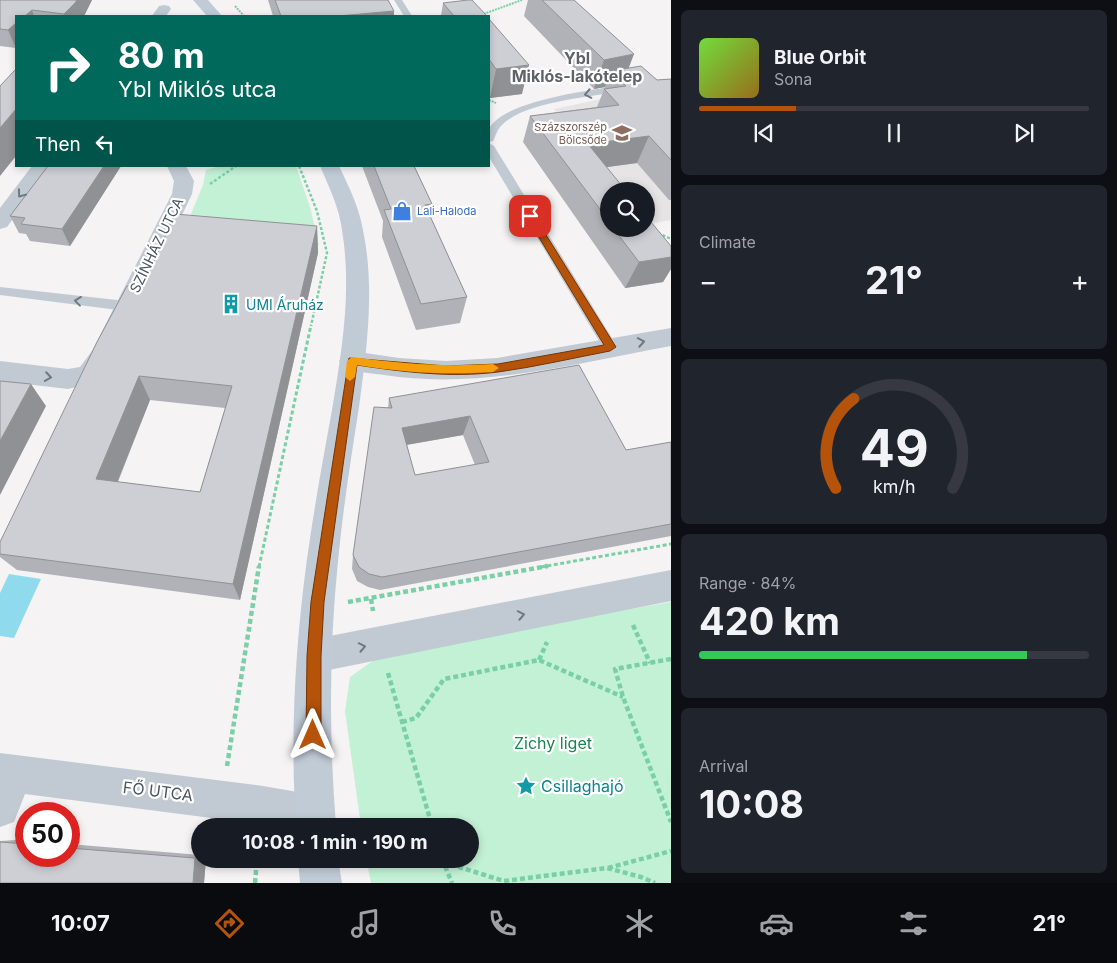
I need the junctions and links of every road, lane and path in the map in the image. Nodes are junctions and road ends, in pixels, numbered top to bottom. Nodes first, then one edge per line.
1 (200, 0) edge
2 (398, 0) edge
3 (522, 0) edge
4 (214, 15) edge
5 (407, 15) edge
6 (481, 15) edge
7 (634, 86) edge
8 (490, 137) edge
9 (490, 149) edge
10 (41, 167) edge
11 (177, 167) edge
12 (299, 167) edge
13 (330, 167) edge
14 (0, 222) edge
15 (655, 231) edge
16 (671, 239) edge
17 (0, 291) edge
18 (126, 306) junction
19 (671, 337) edge
20 (610, 347) junction
21 (352, 361) junction
22 (0, 371) edge
23 (671, 544) edge
24 (671, 585) edge
25 (371, 599) dead end
26 (633, 625) dead end
27 (380, 644) junction
28 (314, 656) junction
29 (671, 659) edge
30 (650, 663) junction
31 (623, 698) junction
32 (402, 722) junction
33 (8, 773) edge
34 (222, 799) junction
35 (0, 808) edge
36 (669, 814) edge
37 (306, 818) edge
38 (315, 818) edge
39 (430, 818) edge
40 (671, 822) edge
41 (671, 851) edge
42 (257, 868) edge
43 (319, 868) edge
44 (445, 868) edge
45 (466, 868) edge
46 (607, 868) junction
47 (255, 883) edge
48 (321, 883) edge
49 (452, 883) edge
50 (654, 883) edge

1 - 4 main road
2 - 5 lane
3 - 6 path
7 -> 8 lane
9 - 20 lane
10 -> 14 street
11 - 18 street, SZÍNHÁZ UTCA
12 - 34 path
13 - 21 main road
15 - 16 path
18 -> 17 lane
22 -> 18 street, SZÍNHÁZ UTCA
20 -> 19 street
20 - 21 street
21 - 28 main road
23 - 25 path
27 -> 24 street
26 - 30 path
28 -> 27 street
27 - 32 path
28 - 38 main road
29 - 30 path
30 - 31 path
31 - 32 path
31 - 36 path
32 - 39 path
33 - 34 street, FŐ UTCA
33 - 35 street
34 - 37 street, FŐ UTCA
36 - 40 path
41 - 46 path
42 - 47 path
43 - 48 main road
44 - 49 path
45 - 46 path
46 - 50 path

